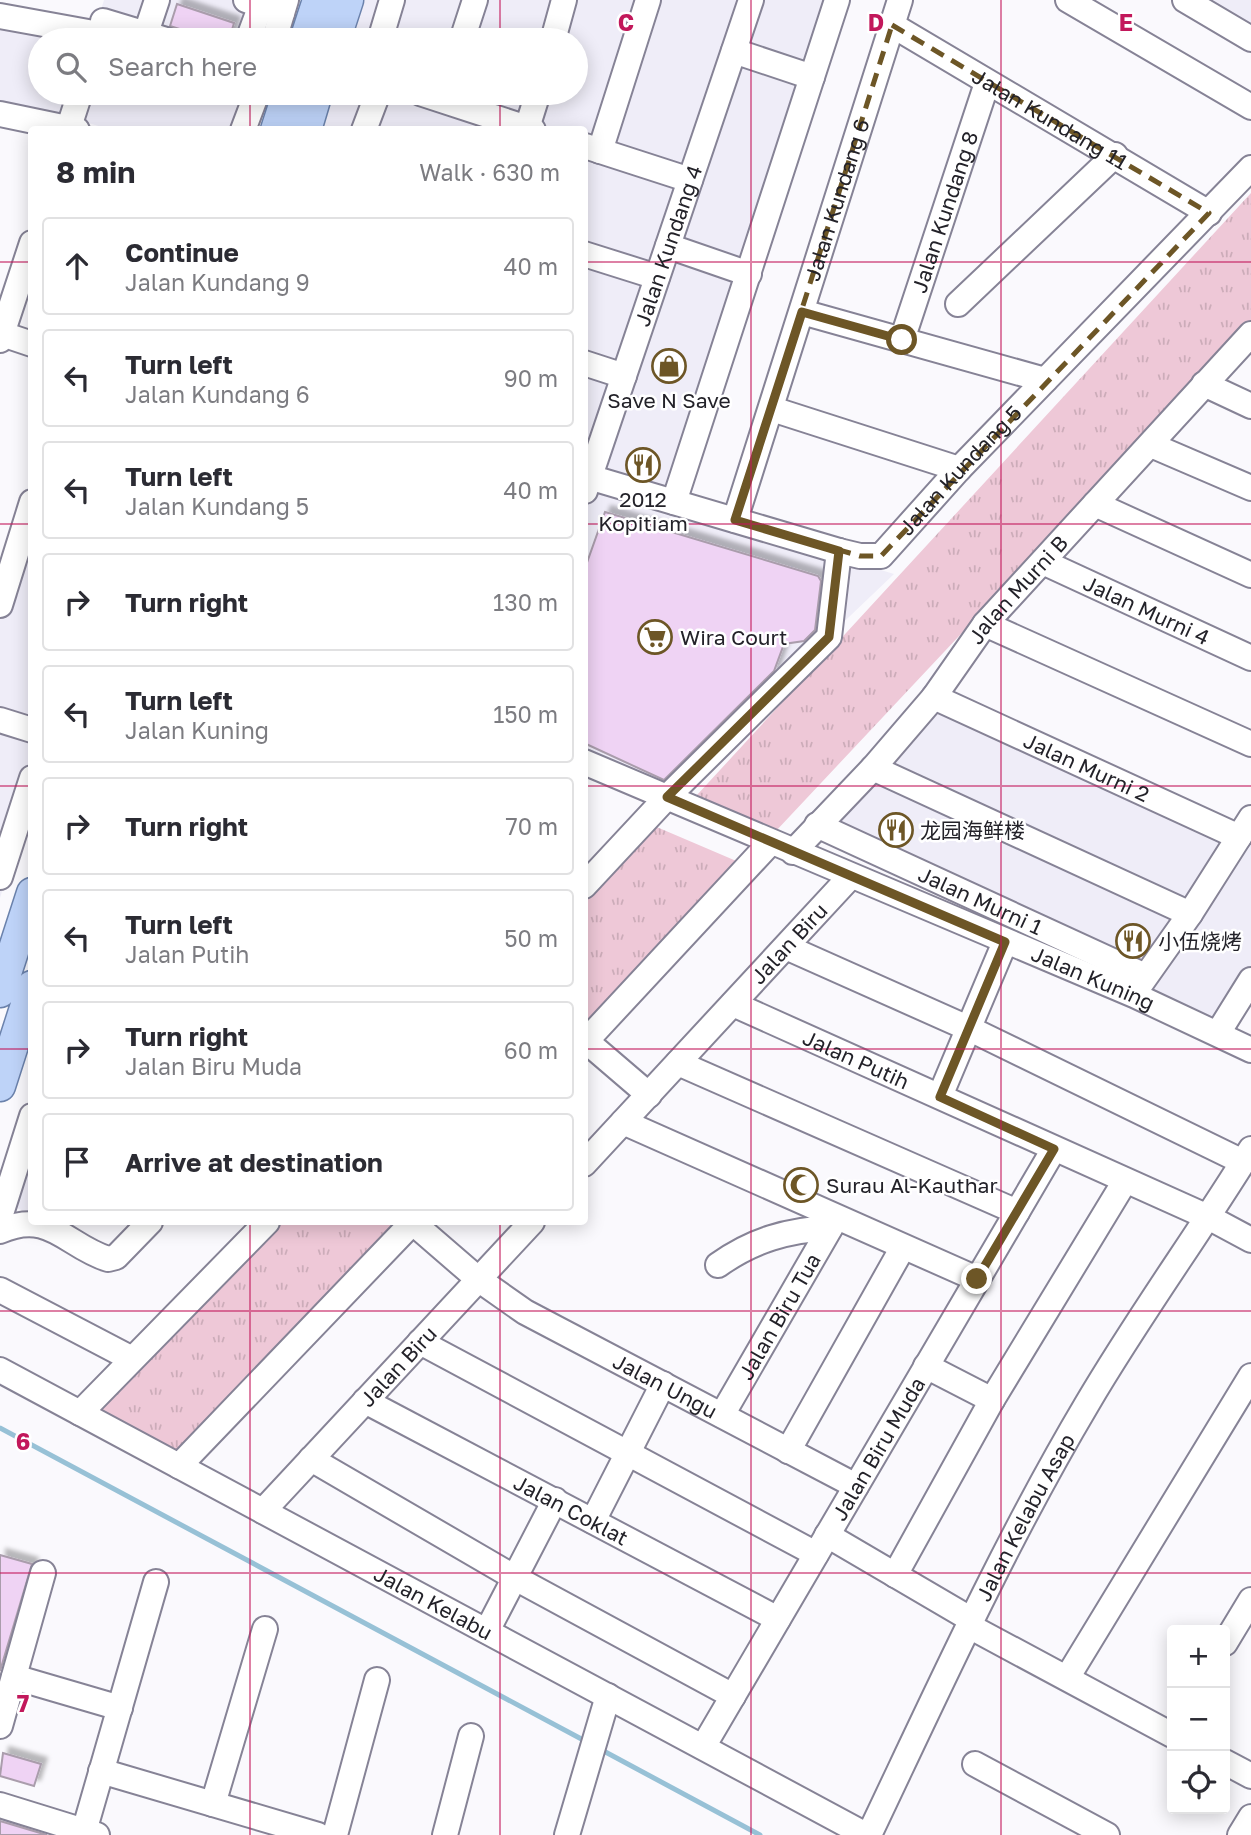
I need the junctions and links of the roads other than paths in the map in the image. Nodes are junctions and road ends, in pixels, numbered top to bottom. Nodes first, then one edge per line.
1 (157, 0) edge
2 (318, 0) edge
3 (348, 0) edge
4 (392, 0) edge
5 (475, 0) edge
6 (564, 0) edge
7 (648, 0) edge
8 (751, 0) edge
9 (837, 0) edge
10 (900, 0) edge
11 (1068, 0) edge
12 (1185, 0) edge
13 (269, 5) edge
14 (0, 16) edge
15 (103, 24) edge
16 (892, 25) junction
17 (156, 28) edge
18 (255, 28) edge
19 (272, 28) edge
20 (309, 28) edge
21 (339, 28) edge
22 (384, 28) edge
23 (466, 28) edge
24 (556, 28) edge
25 (1251, 39) edge
26 (734, 51) junction
27 (812, 77) junction
28 (986, 83) junction
29 (77, 105) edge
30 (252, 105) edge
31 (284, 105) edge
32 (313, 105) edge
33 (373, 105) edge
34 (464, 105) edge
35 (535, 105) edge
36 (1251, 107) edge
37 (0, 114) edge
38 (57, 126) edge
39 (72, 126) edge
40 (245, 126) edge
41 (277, 126) edge
42 (307, 126) edge
43 (366, 126) edge
44 (522, 126) edge
45 (531, 126) edge
46 (592, 149) edge
47 (1115, 155) junction
48 (1251, 168) edge
49 (690, 180) junction
50 (1209, 213) junction
51 (668, 246) junction
52 (28, 255) edge
53 (588, 255) edge
54 (749, 274) junction
55 (657, 277) junction
56 (958, 304) dead end
57 (802, 312) junction
58 (1251, 334) edge
59 (1, 337) edge
60 (902, 340) junction
61 (28, 343) edge
62 (588, 364) edge
63 (624, 376) junction
64 (1045, 380) junction
65 (1203, 384) junction
66 (1251, 406) edge
67 (772, 408) junction
68 (1151, 445) junction
69 (959, 469) junction
70 (589, 470) edge
71 (1251, 488) edge
72 (674, 502) junction
73 (1095, 504) junction
74 (28, 513) edge
75 (735, 520) junction
76 (16, 547) edge
77 (839, 551) junction
78 (1043, 562) junction
79 (1251, 575) edge
80 (0, 605) edge
81 (985, 624) junction
82 (1251, 658) edge
83 (934, 697) junction
84 (0, 720) edge
85 (28, 729) edge
86 (1251, 744) edge
87 (588, 764) edge
88 (873, 768) junction
89 (28, 790) edge
90 (667, 797) junction
91 (817, 825) junction
92 (1245, 827) edge
93 (781, 847) junction
94 (0, 877) edge
95 (850, 877) junction
96 (588, 882) edge
97 (28, 905) edge
98 (1190, 914) junction
99 (1005, 942) junction
100 (786, 947) junction
101 (1251, 980) edge
102 (1139, 986) junction
103 (0, 992) edge
104 (28, 998) edge
105 (733, 1004) junction
106 (970, 1030) junction
107 (1218, 1033) junction
108 (588, 1039) edge
109 (588, 1044) edge
110 (1251, 1050) edge
111 (678, 1063) junction
112 (0, 1086) edge
113 (649, 1095) junction
114 (940, 1097) junction
115 (623, 1122) junction
116 (28, 1128) edge
117 (1054, 1149) junction
118 (1247, 1156) edge
119 (588, 1160) edge
120 (1125, 1181) junction
121 (1017, 1212) junction
122 (0, 1217) edge
123 (1210, 1218) junction
124 (833, 1223) junction
125 (28, 1224) edge
126 (42, 1225) edge
127 (147, 1225) edge
128 (264, 1225) edge
129 (410, 1225) edge
130 (416, 1225) edge
131 (529, 1225) edge
132 (0, 1231) edge
133 (77, 1231) edge
134 (1251, 1240) edge
135 (903, 1247) junction
136 (718, 1265) dead end
137 (478, 1279) junction
138 (977, 1279) junction
139 (0, 1290) edge
140 (420, 1342) junction
141 (132, 1359) junction
142 (926, 1366) junction
143 (0, 1370) edge
144 (1251, 1376) edge
145 (663, 1384) junction
146 (365, 1401) junction
147 (992, 1401) junction
148 (80, 1413) junction
149 (722, 1415) junction
150 (628, 1451) junction
151 (788, 1451) junction
152 (311, 1459) junction
153 (179, 1466) junction
154 (856, 1486) junction
155 (555, 1500) junction
156 (263, 1511) junction
157 (593, 1521) junction
158 (822, 1545) junction
159 (43, 1573) dead end
160 (895, 1575) junction
161 (517, 1579) junction
162 (156, 1582) dead end
163 (1251, 1600) edge
164 (778, 1619) junction
165 (970, 1623) junction
166 (265, 1629) dead end
167 (487, 1631) junction
168 (1230, 1635) edge
169 (14, 1677) junction
170 (1067, 1678) junction
171 (377, 1680) dead end
172 (608, 1696) junction
173 (733, 1696) junction
174 (120, 1708) junction
175 (0, 1726) edge
176 (1167, 1730) edge
177 (471, 1736) dead end
178 (703, 1747) junction
179 (975, 1764) dead end
180 (1230, 1765) edge
181 (101, 1771) junction
182 (1251, 1776) edge
183 (213, 1804) junction
184 (0, 1805) edge
185 (1251, 1817) edge
186 (88, 1834) edge
187 (318, 1835) edge
188 (335, 1835) edge
189 (445, 1835) edge
190 (567, 1835) edge
191 (868, 1835) edge
192 (1107, 1835) edge
193 (1240, 1835) edge

1 - 17 street
2 - 20 main road
3 - 21 main road
4 - 22 street
5 - 23 street
6 - 24 street
7 - 46 street
8 - 26 street, Jalan Kundang 4
9 - 27 street
10 - 16 street, Jalan Kundang 6
11 - 36 street
12 - 25 street
13 - 18 street
13 - 19 street
14 - 15 street
16 - 28 street, Jalan Kundang 11
16 - 57 street, Jalan Kundang 6
26 - 27 street
26 - 49 street, Jalan Kundang 4
27 - 54 street
28 - 47 street, Jalan Kundang 11
28 - 60 street, Jalan Kundang 8
29 - 39 street
30 - 40 street
31 - 41 main road
32 - 42 main road
33 - 43 street
34 - 44 street
35 - 45 street
37 - 38 street
46 - 49 street
47 - 50 street, Jalan Kundang 11
47 - 56 street
48 - 50 street, Jalan Kundang 5
49 - 51 street, Jalan Kundang 4
50 - 64 street, Jalan Kundang 5
51 - 54 street
51 - 55 street, Jalan Kundang 4
52 - 59 street
53 - 55 street
54 - 72 street
55 - 63 street, Jalan Kundang 4
57 - 60 street
57 - 67 street, Jalan Kundang 6
58 - 65 street, Jalan Murni B
59 - 61 street
60 - 64 street
62 - 63 street
63 - 70 street, Jalan Kundang 4
64 - 69 street, Jalan Kundang 5
65 - 66 street
65 - 68 street, Jalan Murni B
67 - 69 street
67 - 75 street, Jalan Kundang 6
68 - 71 street
68 - 73 street, Jalan Murni B
69 - 77 street, Jalan Kundang 5
70 - 72 street, Jalan Kundang 5
72 - 75 street, Jalan Kundang 5
73 - 78 street, Jalan Murni B
73 - 79 street
74 - 76 street
75 - 77 street, Jalan Kundang 5
76 - 80 street
77 - 90 street
78 - 81 street, Jalan Murni B
78 - 82 street, Jalan Murni 4
81 - 83 street, Jalan Murni B
81 - 86 street
83 - 88 street, Jalan Murni B
83 - 92 street, Jalan Murni 2
84 - 85 street
87 - 90 street, Jalan Kuning
88 - 91 street, Jalan Murni B
88 - 98 street
89 - 94 street
90 - 93 street, Jalan Kuning
90 - 96 street
91 - 93 street, Jalan Murni B
91 - 102 street, Jalan Murni 1
92 - 98 street
93 - 95 street, Jalan Kuning
93 - 108 street, Jalan Murni B
95 - 99 street, Jalan Kuning
95 - 100 street, Jalan Biru
97 - 103 main road
98 - 102 street
99 - 102 street, Jalan Kuning
99 - 106 street
100 - 105 street, Jalan Biru
100 - 106 street
101 - 107 street
102 - 107 street, Jalan Kuning
104 - 112 main road
105 - 111 street, Jalan Biru
105 - 114 street, Jalan Putih
106 - 114 street
106 - 118 street
107 - 110 street, Jalan Kuning
109 - 113 street
111 - 113 street, Jalan Biru
111 - 121 street
113 - 115 street, Jalan Biru
114 - 117 street, Jalan Putih
115 - 119 street, Jalan Biru
115 - 124 street
116 - 122 street
117 - 120 street, Jalan Putih
117 - 121 street, Jalan Biru Muda
118 - 123 street, Jalan Kelabu Asap
120 - 123 street, Jalan Putih
120 - 147 street
121 - 138 street, Jalan Biru Muda
123 - 134 street, Jalan Putih
123 - 165 street, Jalan Kelabu Asap
124 - 135 street
124 - 136 street
124 - 149 street, Jalan Biru Tua
125 - 132 street
126 - 133 street
127 - 133 street
128 - 141 street
129 - 153 street
130 - 137 street, Jalan Ungu
131 - 137 street, Jalan Biru
135 - 138 street
135 - 151 street
137 - 140 street, Jalan Biru
137 - 145 street, Jalan Ungu
138 - 142 street, Jalan Biru Muda
139 - 141 street
140 - 146 street, Jalan Biru
140 - 150 street
141 - 148 street
142 - 147 street
142 - 154 street, Jalan Biru Muda
143 - 148 street, Jalan Kelabu
144 - 170 street
145 - 149 street, Jalan Ungu
145 - 150 street
146 - 152 street, Jalan Biru
146 - 155 street, Jalan Coklat
147 - 160 street
148 - 153 street, Jalan Kelabu
149 - 151 street, Jalan Ungu
150 - 157 street
150 - 158 street
151 - 154 street, Jalan Ungu
152 - 156 street, Jalan Biru
152 - 161 street
153 - 156 street, Jalan Kelabu
154 - 158 street, Jalan Biru Muda
155 - 157 street, Jalan Coklat
155 - 161 street
156 - 167 street, Jalan Kelabu
157 - 164 street, Jalan Coklat
158 - 160 street
158 - 164 street, Jalan Biru Muda
159 - 169 street
160 - 165 street
161 - 167 street
161 - 173 street
162 - 174 street
163 - 168 street
164 - 173 street, Jalan Biru Muda
165 - 170 street
165 - 191 street, Jalan Kelabu Asap
166 - 183 street
167 - 172 street, Jalan Kelabu
169 - 174 street
169 - 175 street
170 - 176 street
171 - 188 street
172 - 178 street, Jalan Kelabu
172 - 190 street
173 - 178 street, Jalan Biru Muda
174 - 181 street
177 - 189 street
178 - 191 street, Jalan Kelabu
179 - 192 street
180 - 182 street
181 - 183 street
181 - 186 street
183 - 187 street
184 - 186 street
185 - 193 street

